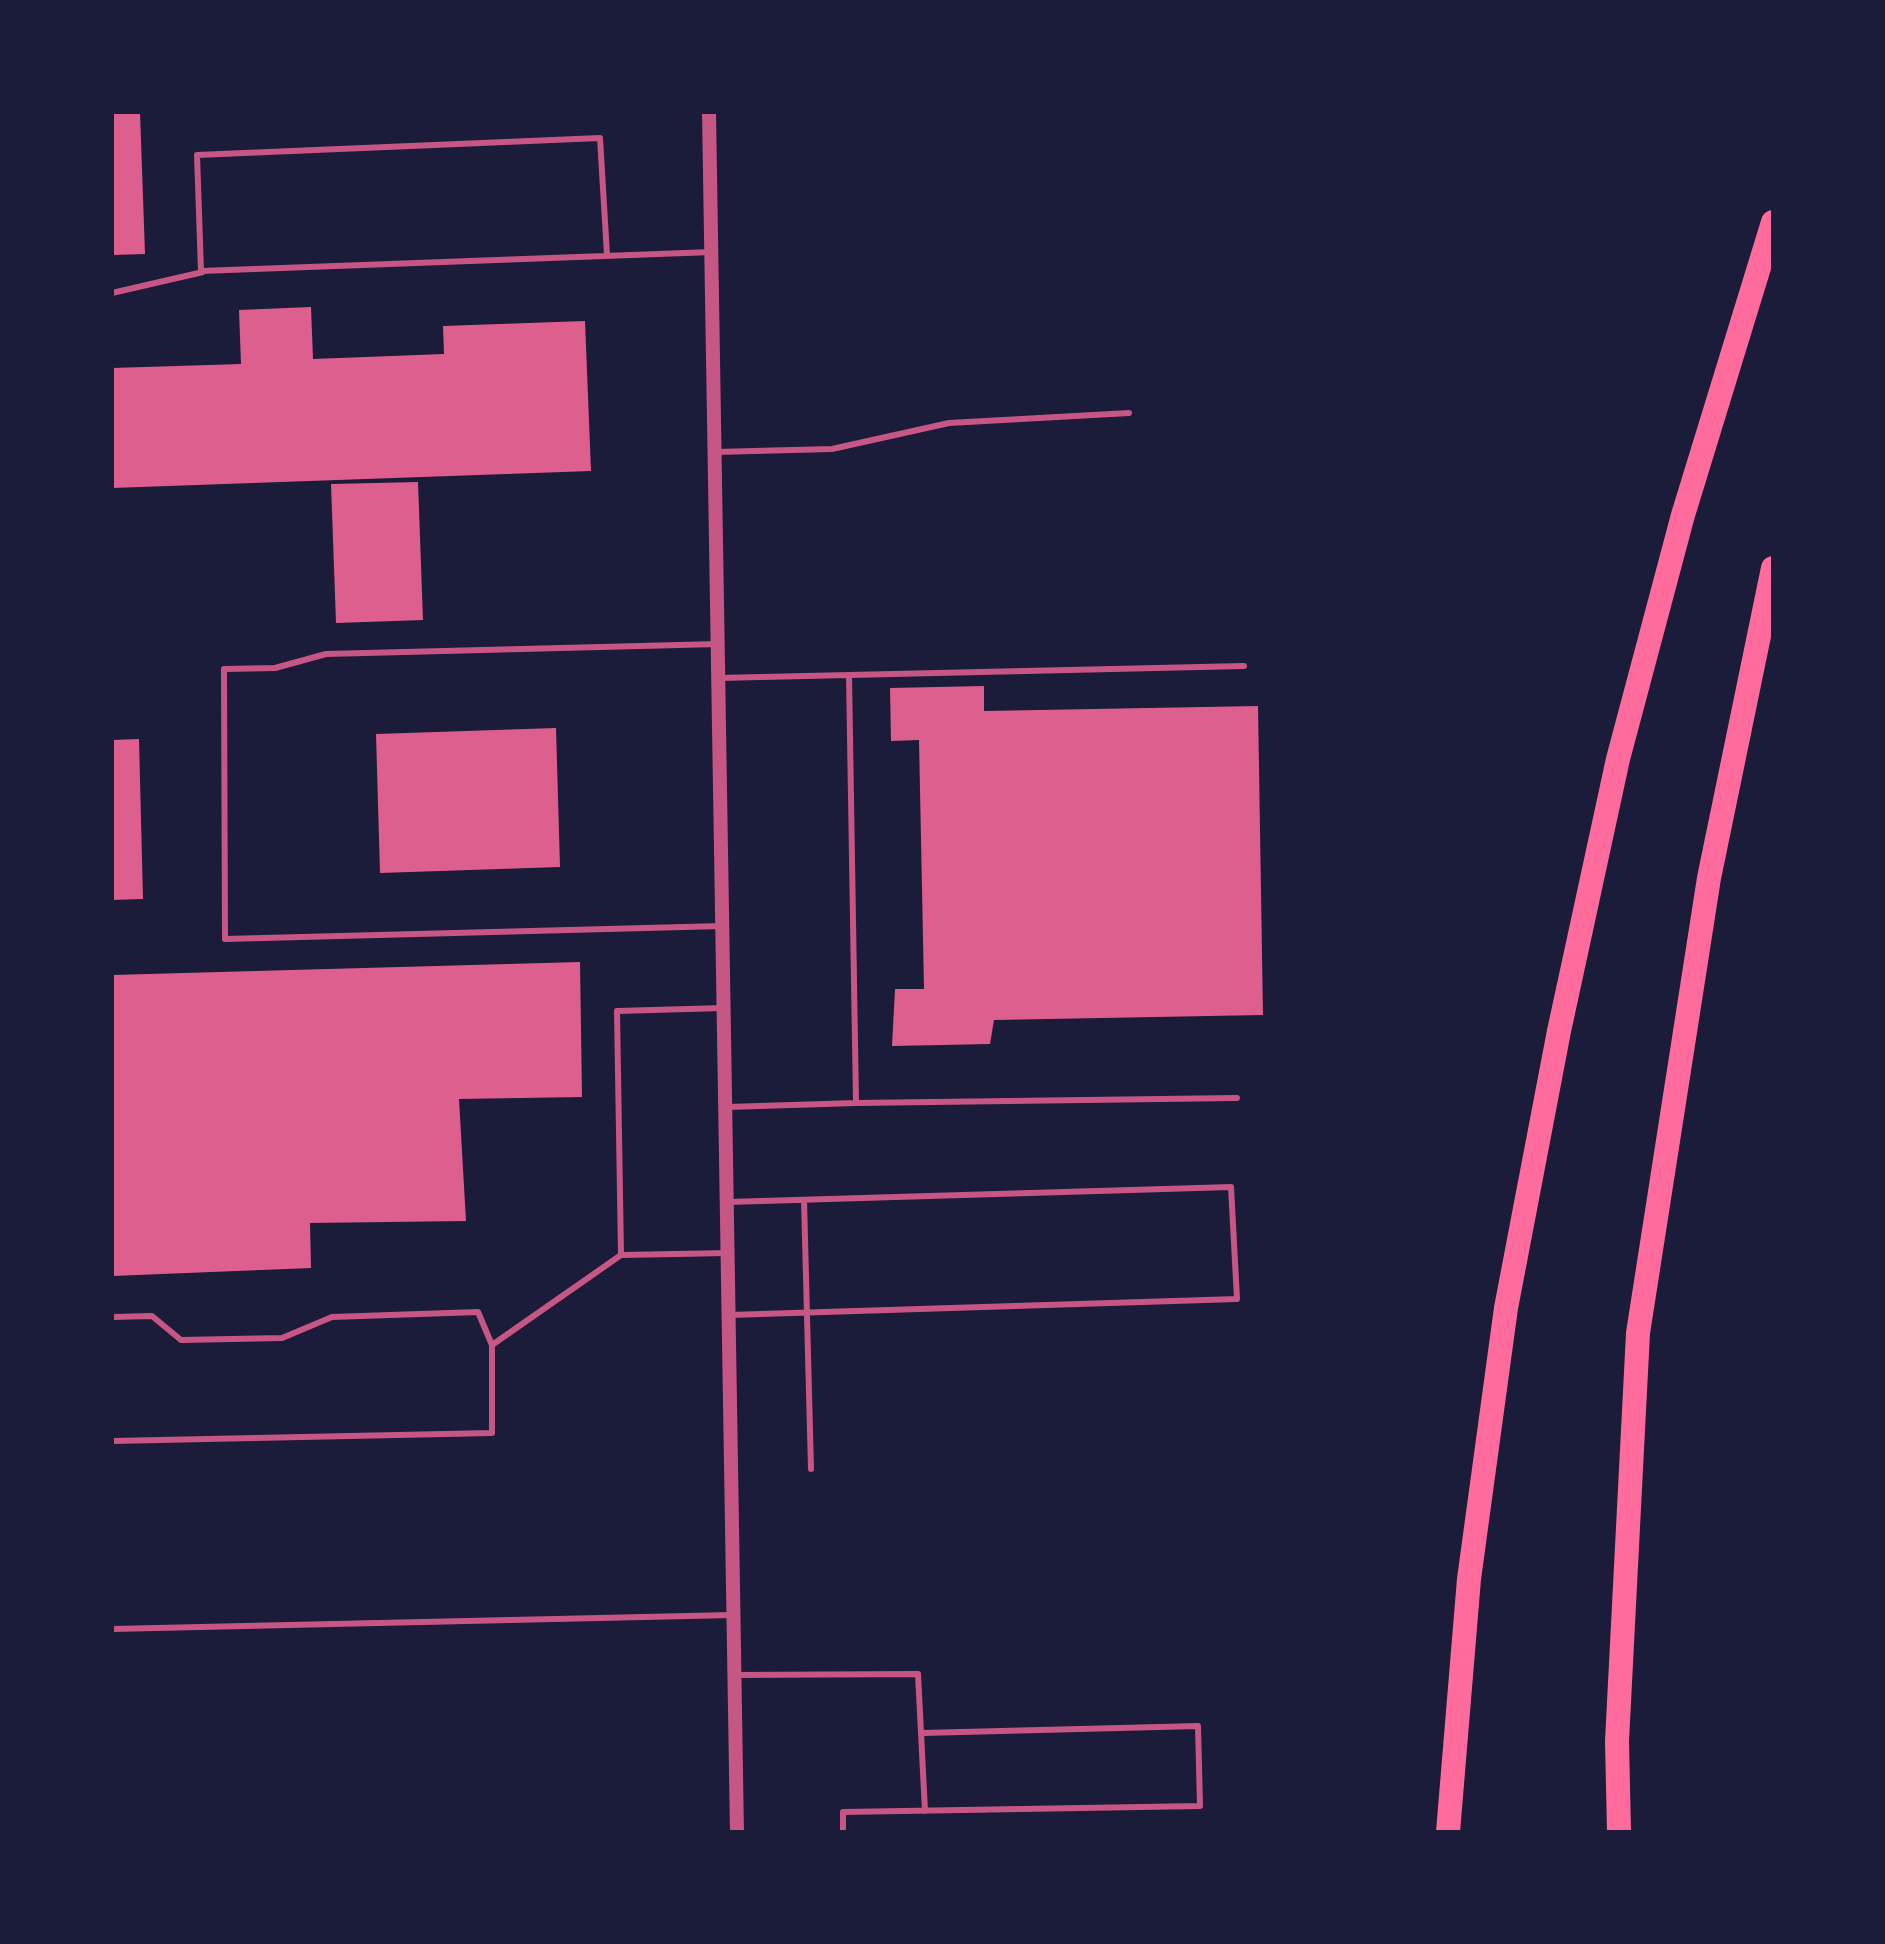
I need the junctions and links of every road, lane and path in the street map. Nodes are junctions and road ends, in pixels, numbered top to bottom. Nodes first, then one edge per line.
1 (709, 112) edge
2 (1773, 222) edge
3 (712, 252) junction
4 (607, 255) junction
5 (206, 271) junction
6 (112, 293) edge
7 (1129, 413) dead end
8 (715, 452) junction
9 (1773, 568) edge
10 (718, 644) junction
11 (1244, 666) dead end
12 (849, 676) junction
13 (718, 678) junction
14 (722, 926) junction
15 (724, 1008) junction
16 (1237, 1098) dead end
17 (856, 1103) junction
18 (725, 1107) junction
19 (804, 1200) junction
20 (727, 1202) junction
21 (728, 1253) junction
22 (621, 1255) junction
23 (807, 1313) junction
24 (729, 1315) junction
25 (112, 1317) edge
26 (492, 1345) junction
27 (112, 1441) edge
28 (811, 1469) dead end
29 (733, 1615) junction
30 (112, 1629) edge
31 (735, 1675) junction
32 (922, 1733) junction
33 (925, 1811) junction
34 (737, 1832) edge
35 (843, 1832) edge
36 (1448, 1832) edge
37 (1619, 1832) edge

1 - 3 street
2 - 36 highway
3 - 4 lane
3 - 8 street
4 - 5 lane
4 - 5 lane
5 - 6 lane
7 - 8 lane
8 - 10 street
9 - 37 highway
10 - 13 street
10 - 14 lane
11 - 12 lane
12 - 13 lane
12 - 17 lane
13 - 14 street
14 - 15 street
15 - 18 street
15 - 22 lane
16 - 17 lane
17 - 18 lane
18 - 20 street
19 - 20 lane
19 - 23 lane
19 - 23 lane
20 - 21 street
21 - 22 lane
21 - 24 street
22 - 26 lane
23 - 24 lane
23 - 28 lane
24 - 29 street
25 - 26 lane
26 - 27 lane
29 - 30 lane
29 - 31 street
31 - 32 lane
31 - 34 street
32 - 33 lane
32 - 33 lane
33 - 35 lane

